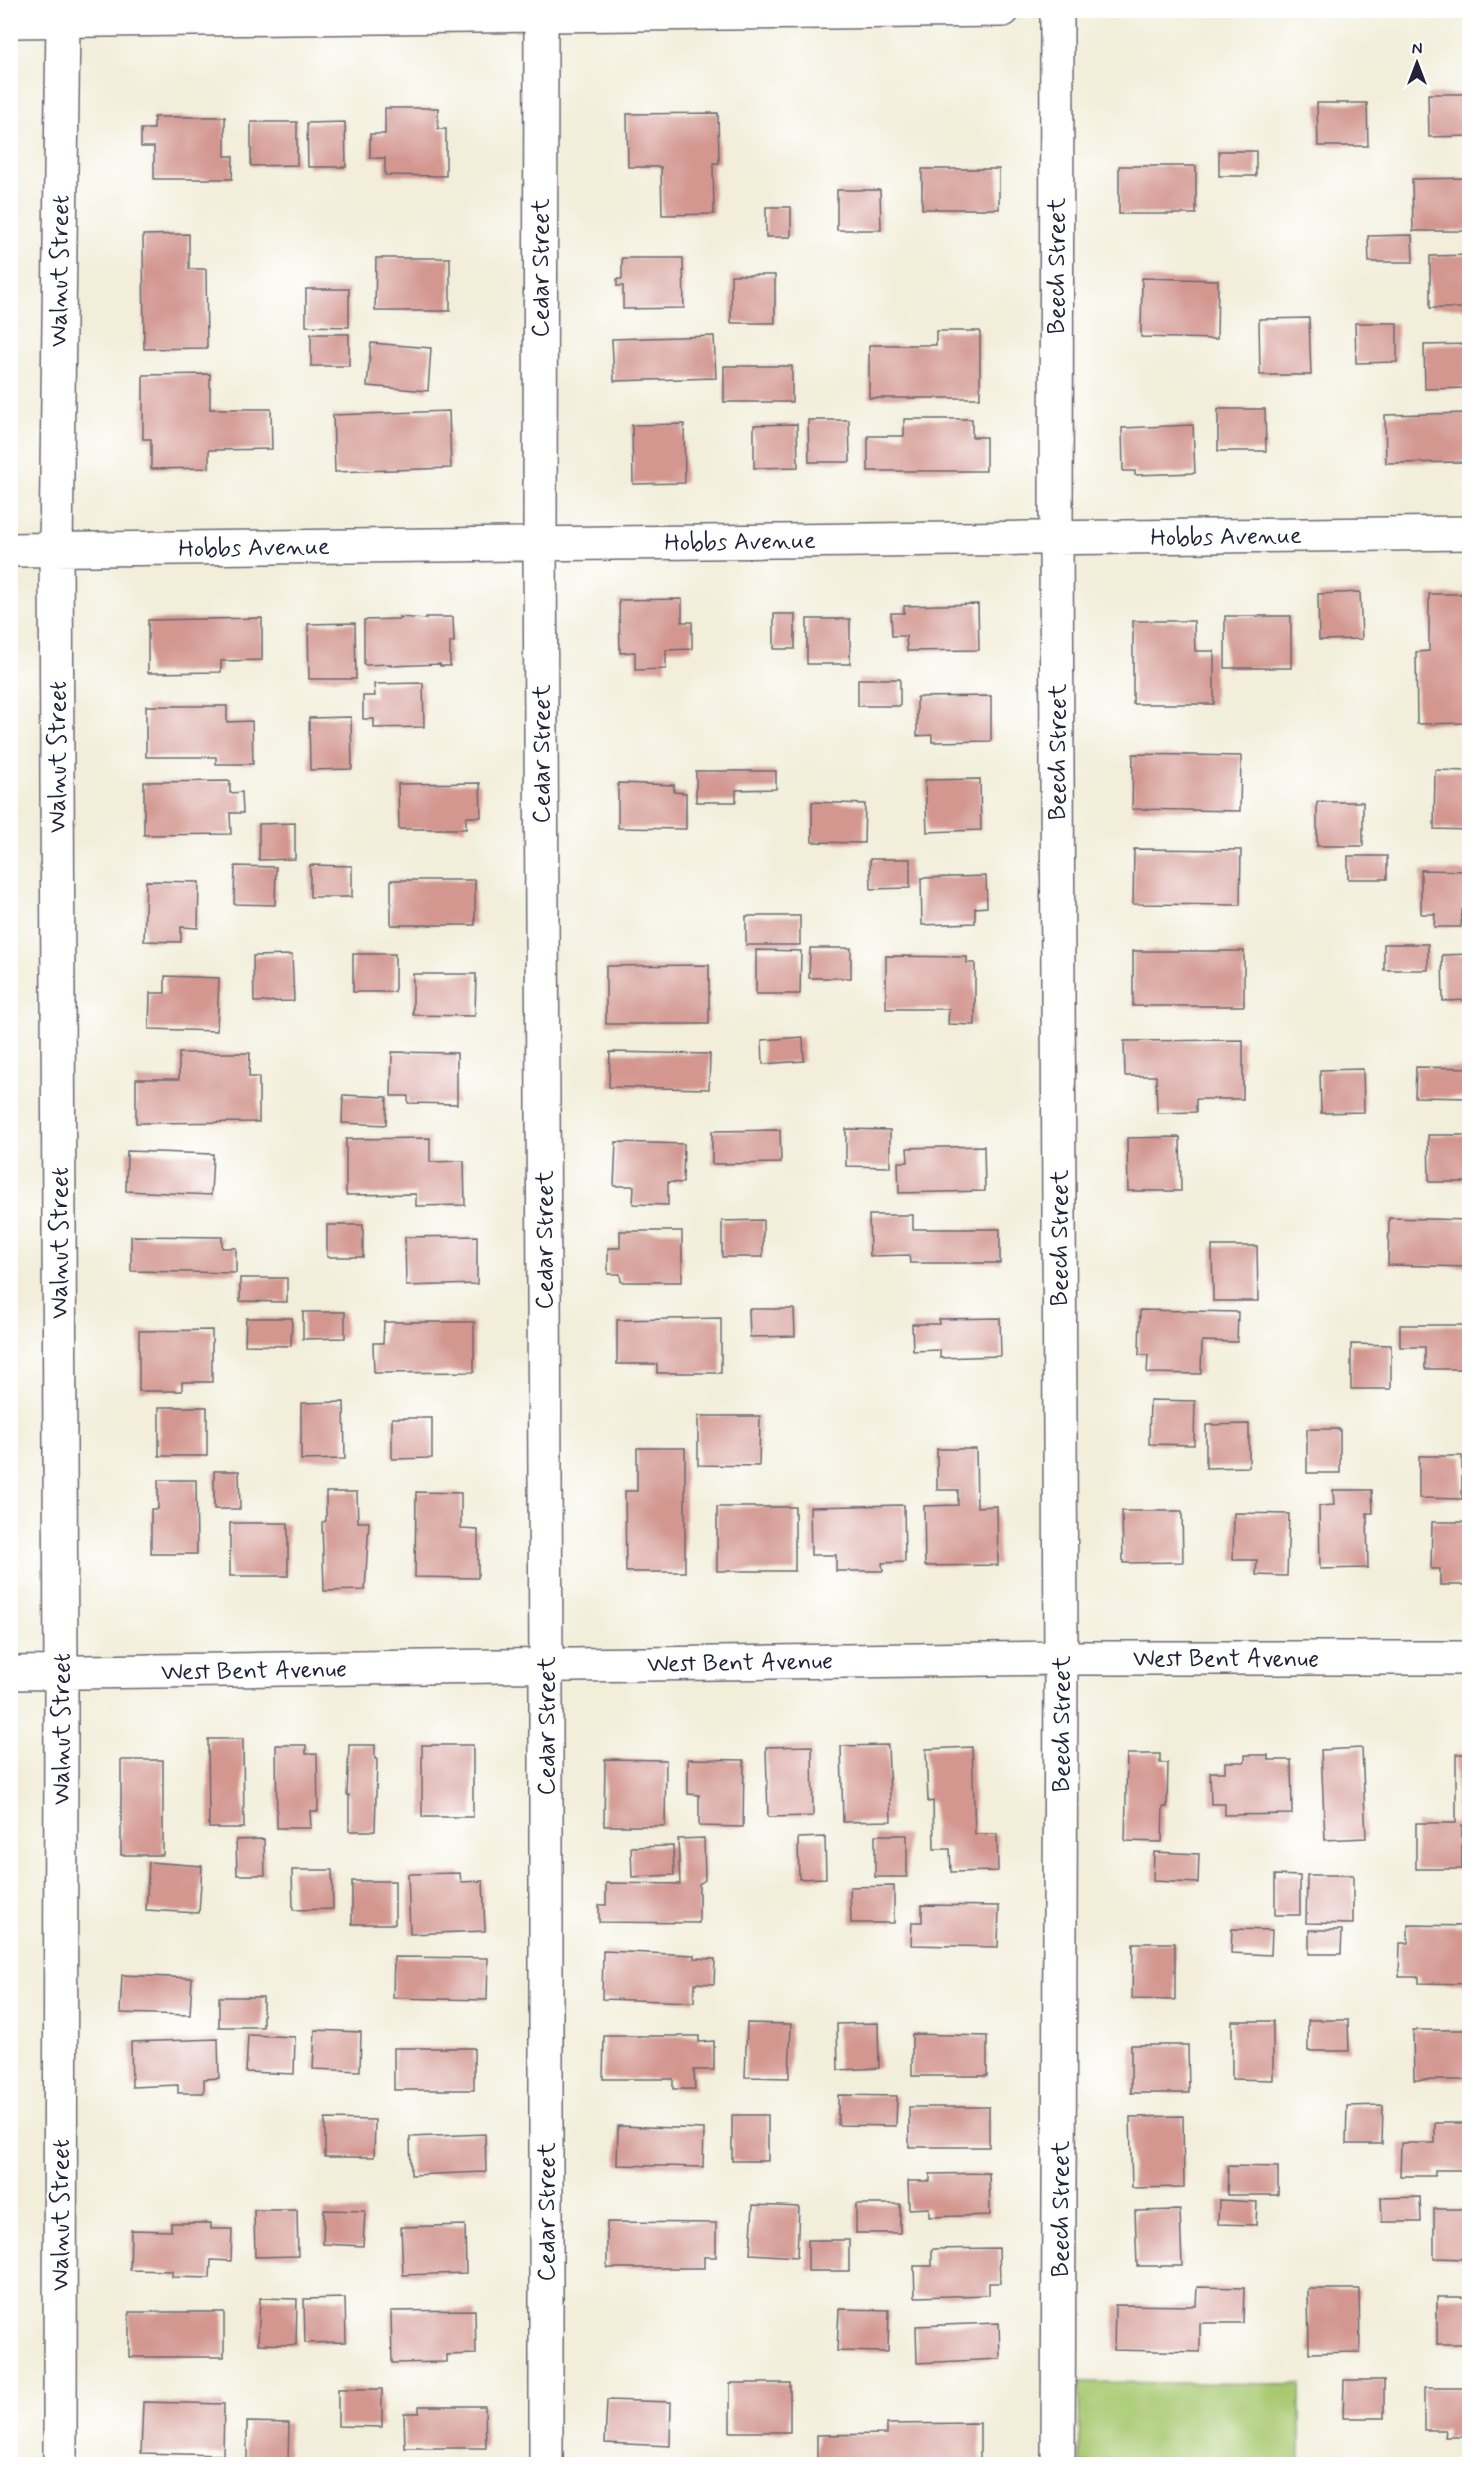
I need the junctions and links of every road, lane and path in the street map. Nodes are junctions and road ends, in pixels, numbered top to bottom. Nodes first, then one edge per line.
1 (1003, 10) edge
2 (1057, 10) edge
3 (541, 13) edge
4 (10, 21) edge
5 (63, 21) junction
6 (1470, 533) edge
7 (1056, 538) junction
8 (540, 543) junction
9 (56, 549) junction
10 (10, 550) edge
11 (1061, 1658) junction
12 (1470, 1658) edge
13 (546, 1664) junction
14 (10, 1673) edge
15 (61, 1673) junction
16 (60, 2464) edge
17 (546, 2464) edge
18 (1058, 2464) edge

1 - 3 street
2 - 7 street, Beech Street
3 - 5 street
3 - 8 street, Cedar Street
4 - 5 street
5 - 9 street, Walnut Street
6 - 7 street, Hobbs Avenue
7 - 8 street, Hobbs Avenue
7 - 11 street, Beech Street
8 - 9 street, Hobbs Avenue
8 - 13 street, Cedar Street
9 - 10 street, Hobbs Avenue
9 - 15 street, Walnut Street
11 - 12 street, West Bent Avenue
11 - 13 street, West Bent Avenue
11 - 18 street, Beech Street
13 - 15 street, West Bent Avenue
13 - 17 street, Cedar Street
14 - 15 street, West Bent Avenue
15 - 16 street, Walnut Street

